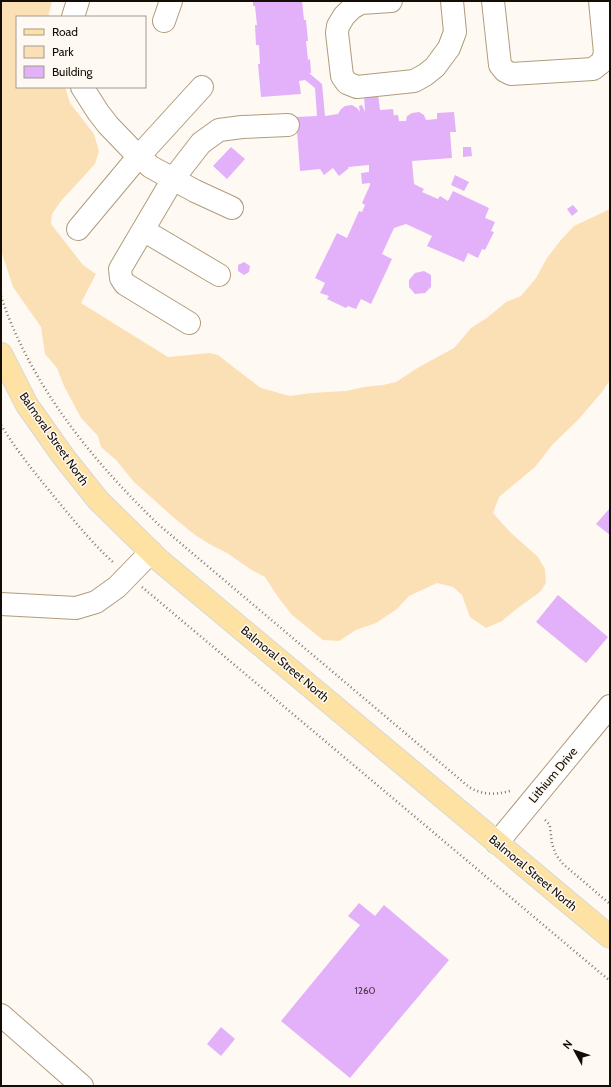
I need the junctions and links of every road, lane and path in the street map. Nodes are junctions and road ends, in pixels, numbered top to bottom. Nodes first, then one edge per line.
1 (78, 1) edge
2 (391, 1) edge
3 (452, 1) edge
4 (493, 1) edge
5 (600, 1) edge
6 (73, 16) edge
7 (202, 86) dead end
8 (83, 88) edge
9 (288, 125) dead end
10 (139, 156) junction
11 (173, 180) junction
12 (232, 208) dead end
13 (78, 228) dead end
14 (143, 230) junction
15 (219, 276) dead end
16 (1, 296) edge
17 (189, 323) dead end
18 (1, 354) edge
19 (1, 425) edge
20 (151, 552) junction
21 (129, 576) junction
22 (1, 604) edge
23 (610, 706) edge
24 (510, 791) dead end
25 (545, 820) dead end
26 (496, 843) junction
27 (610, 904) edge
28 (610, 937) edge
29 (610, 981) edge
30 (1, 1015) edge
31 (82, 1086) edge

1 - 6 street
2 - 3 street
4 - 5 street
7 - 10 street
8 - 10 street
9 - 11 street
10 - 11 street
10 - 13 street
11 - 12 street
11 - 14 street
14 - 15 street
14 - 17 street
16 - 24 path
18 - 20 main road, Balmoral Street North
19 - 21 path
20 - 21 street
20 - 26 main road, Balmoral Street North
21 - 22 street
21 - 29 path
23 - 26 street, Lithium Drive
25 - 27 path
26 - 28 main road, Balmoral Street North
30 - 31 street

